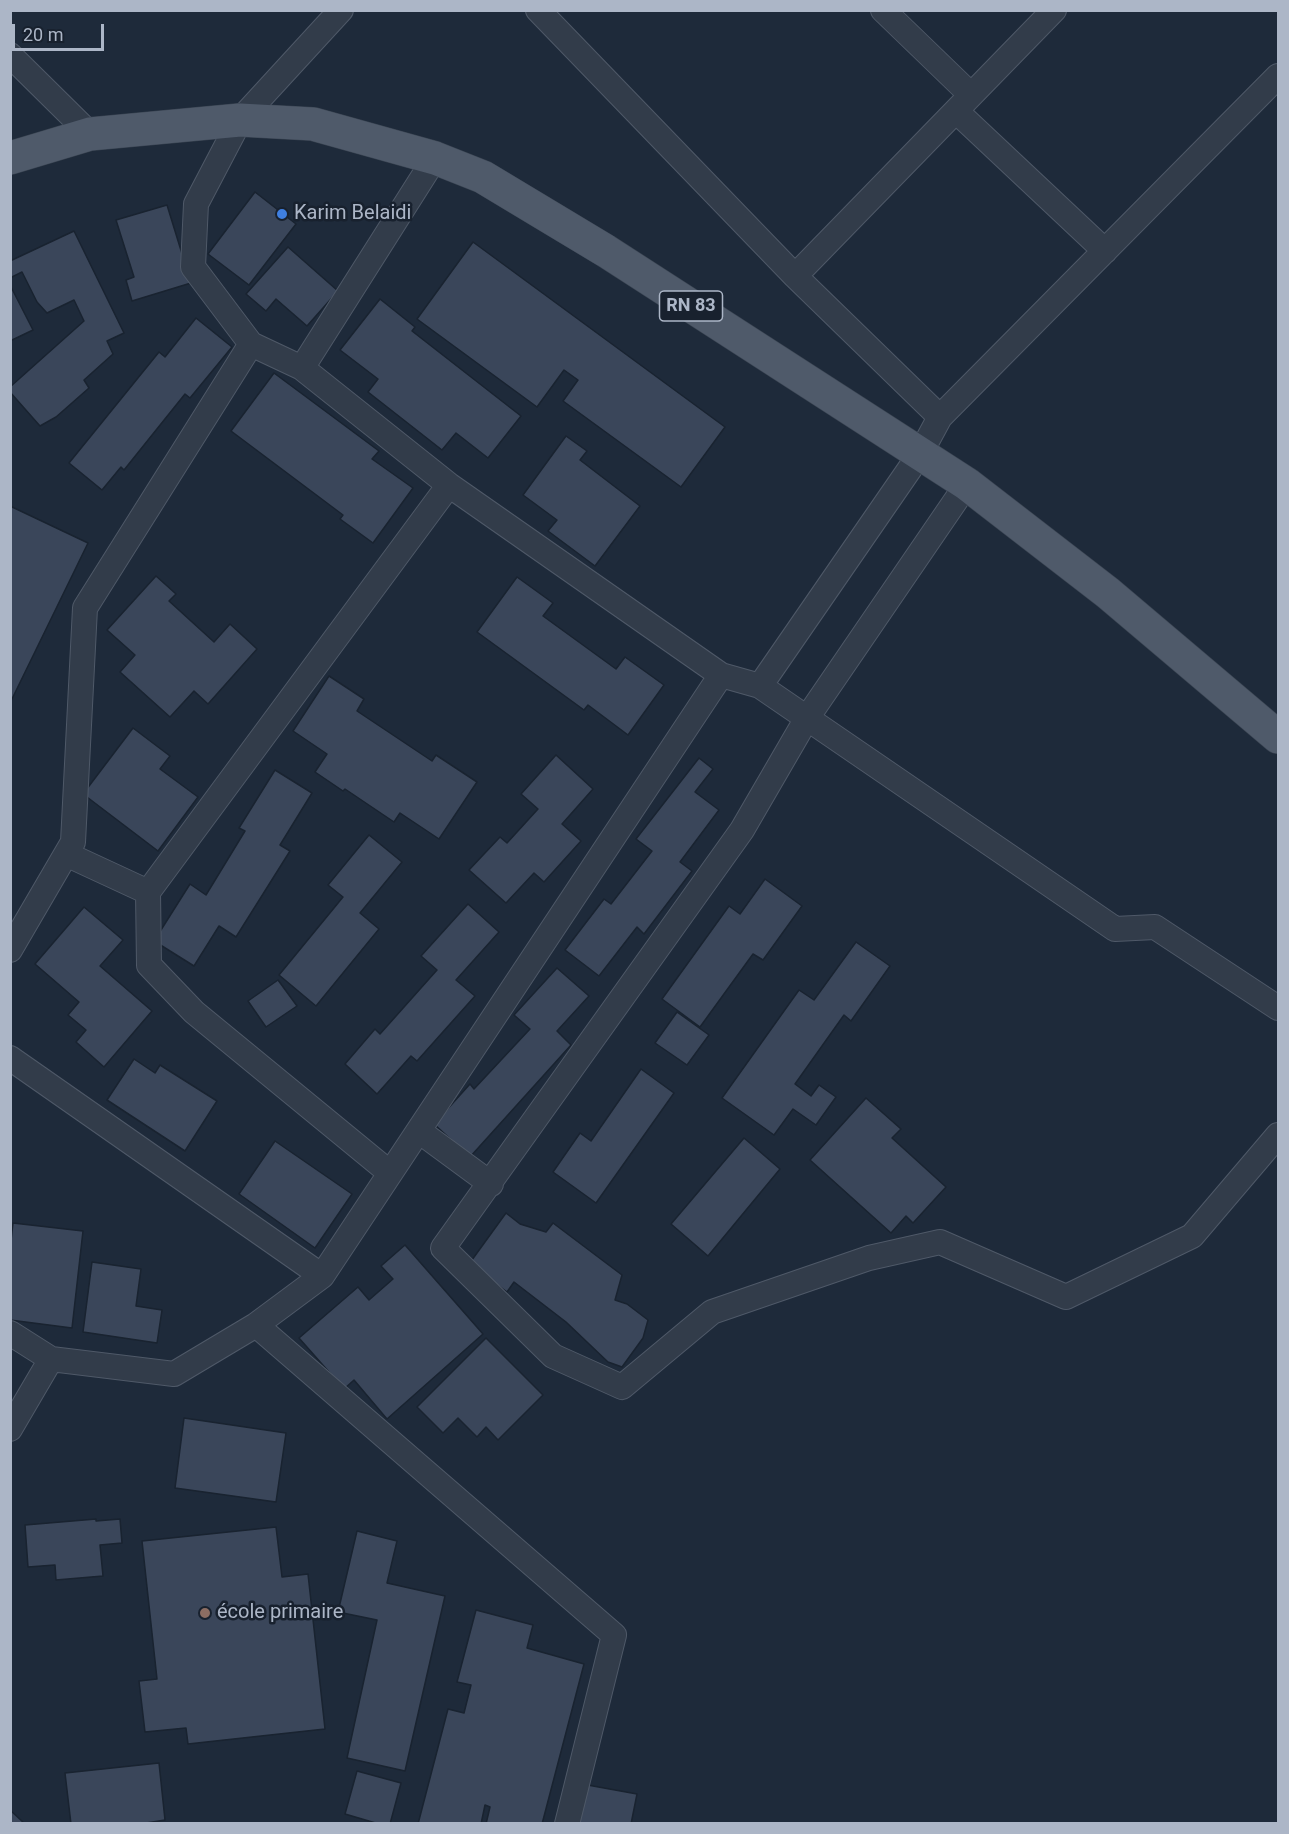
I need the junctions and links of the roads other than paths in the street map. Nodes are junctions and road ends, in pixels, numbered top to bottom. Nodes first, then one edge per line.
1 (341, 10) edge
2 (538, 10) edge
3 (883, 10) edge
4 (1054, 10) edge
5 (10, 55) edge
6 (1278, 76) edge
7 (963, 103) junction
8 (240, 120) junction
9 (90, 134) junction
10 (10, 158) edge
11 (435, 158) junction
12 (1105, 251) junction
13 (795, 276) junction
14 (251, 344) junction
15 (302, 368) junction
16 (940, 417) junction
17 (920, 454) junction
18 (967, 484) junction
19 (449, 485) junction
20 (721, 675) junction
21 (760, 686) junction
22 (807, 718) junction
23 (1278, 737) edge
24 (66, 854) junction
25 (148, 892) junction
26 (10, 950) edge
27 (1278, 1008) edge
28 (10, 1058) edge
29 (419, 1131) junction
30 (1278, 1135) edge
31 (390, 1173) junction
32 (491, 1184) junction
33 (322, 1275) junction
34 (256, 1325) junction
35 (10, 1333) edge
36 (51, 1359) junction
37 (10, 1429) edge
38 (567, 1824) edge

1 - 8 street
2 - 13 street
3 - 7 street
4 - 7 street
5 - 9 street
6 - 12 street
7 - 12 street
7 - 13 street
8 - 9 main road, RN 83
8 - 11 main road, RN 83
8 - 14 street
9 - 10 main road, RN 83
11 - 15 street
11 - 17 main road, RN 83
12 - 16 street
13 - 16 street
14 - 15 street
14 - 24 street
15 - 19 street
16 - 17 street
17 - 18 main road, RN 83
17 - 21 street
18 - 22 street
18 - 23 main road, RN 83
19 - 20 street
19 - 25 street
20 - 21 street
20 - 29 street
21 - 22 street
22 - 27 street
22 - 32 street
24 - 25 street
24 - 26 street
25 - 31 street
28 - 33 street
29 - 31 street
29 - 32 street
30 - 32 street
31 - 33 street
33 - 34 street
34 - 36 street
34 - 38 street
35 - 36 street
36 - 37 street

